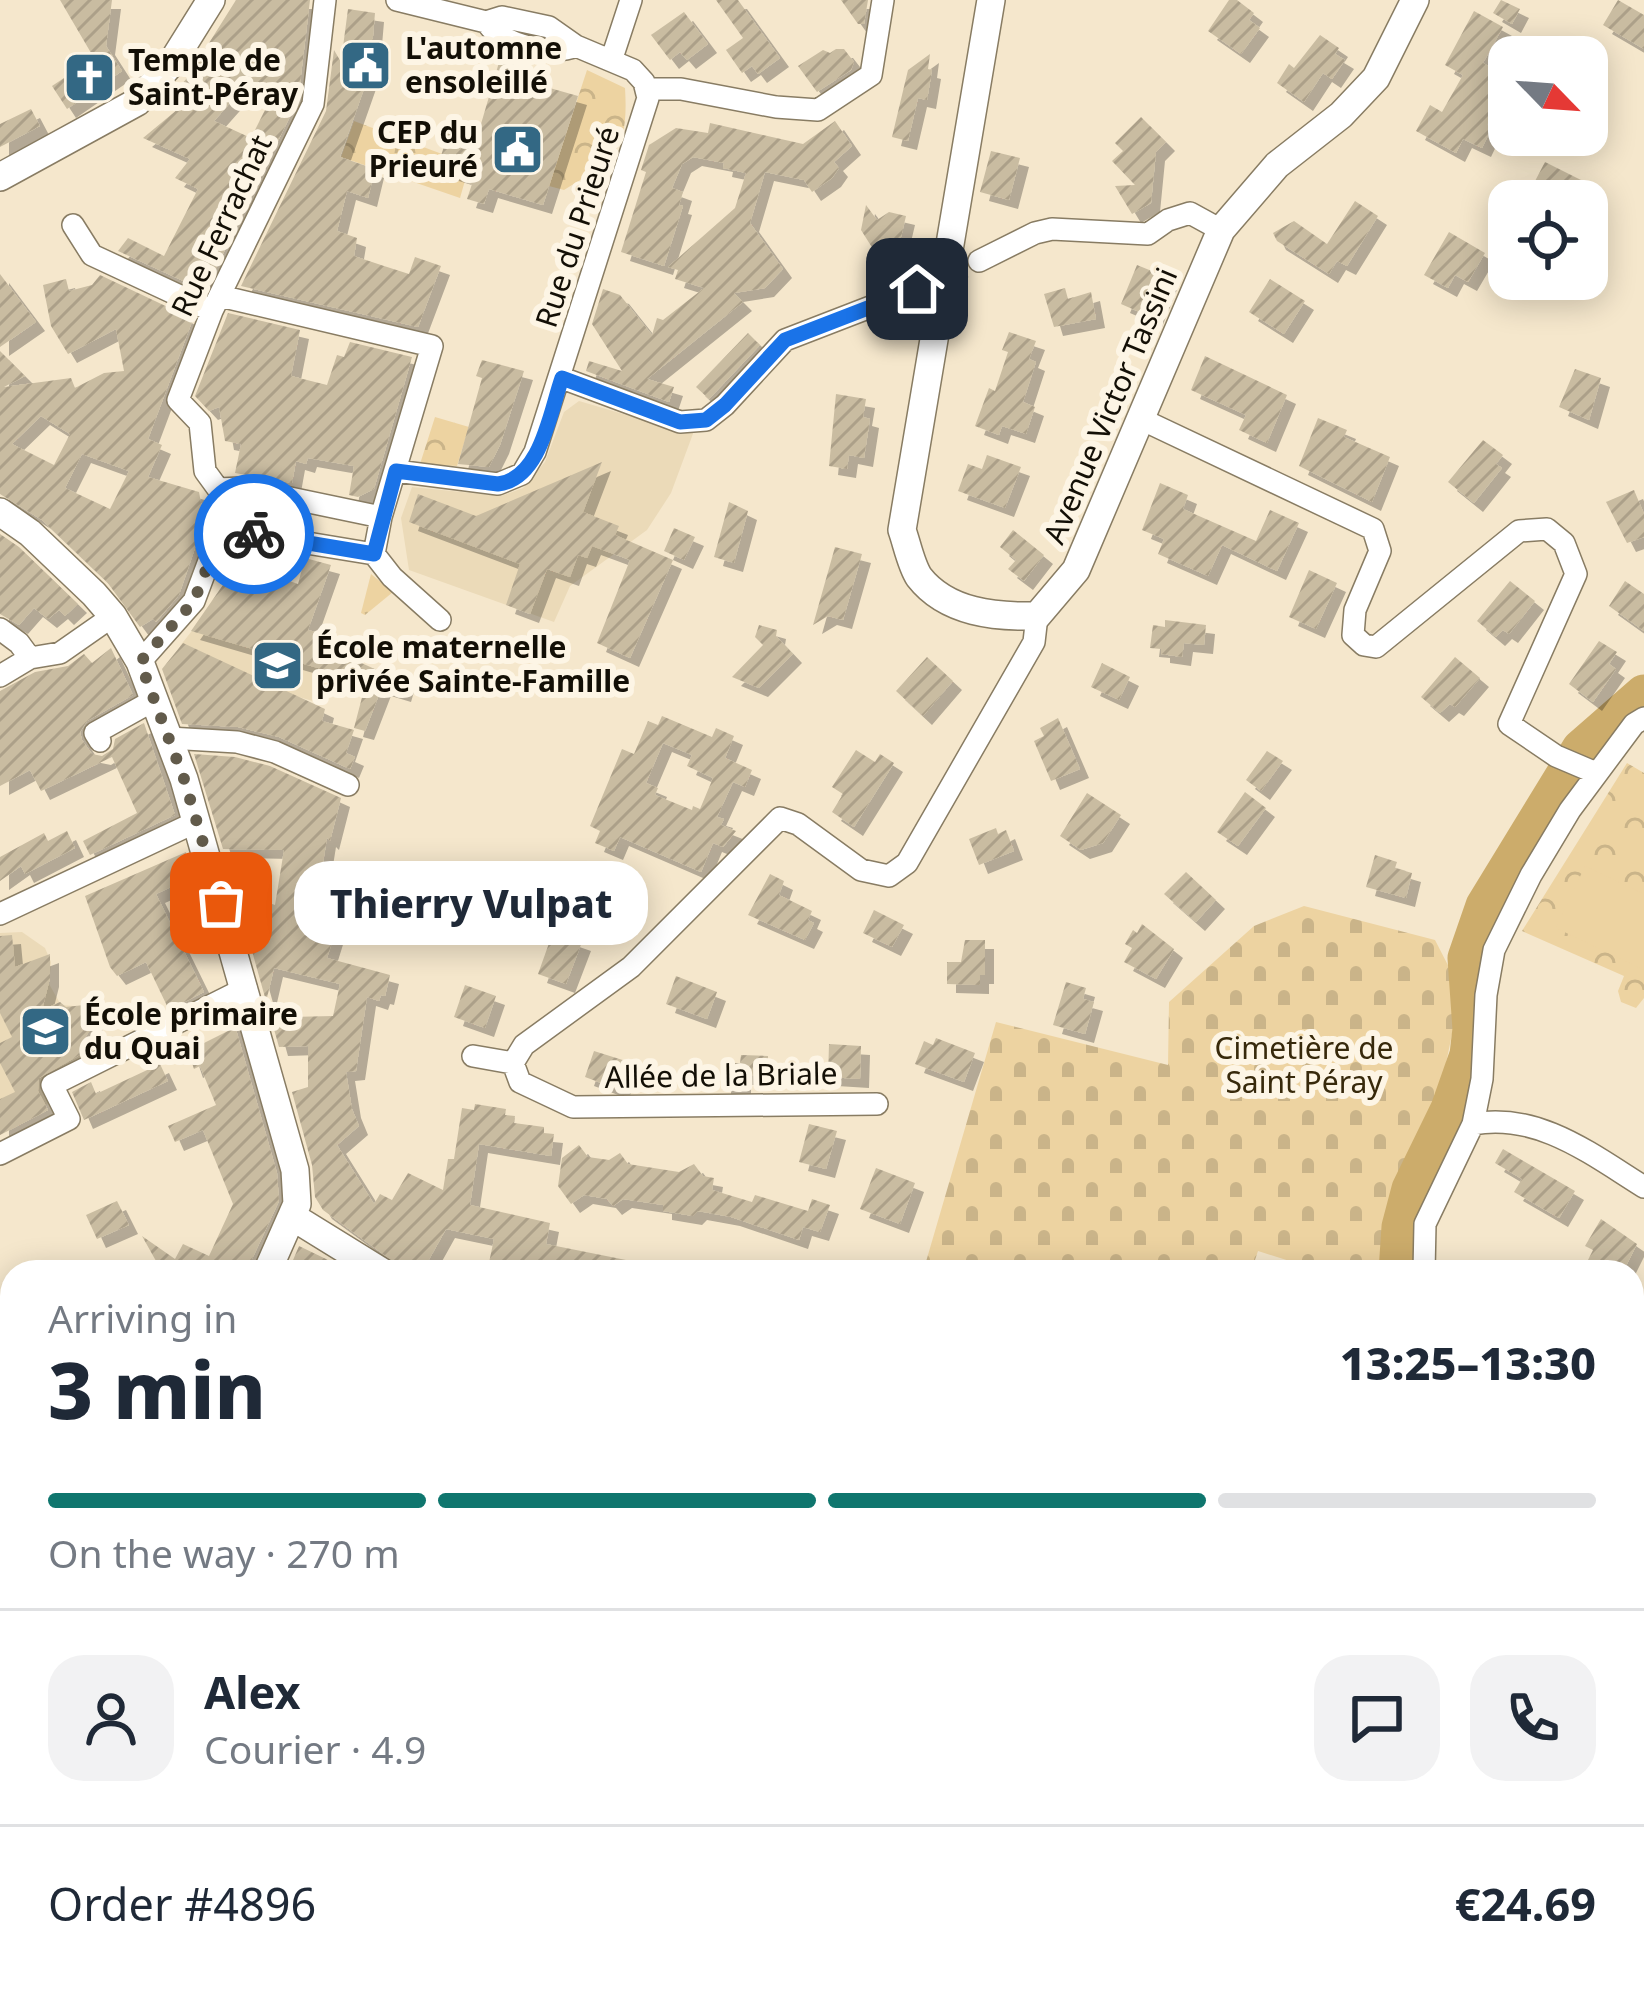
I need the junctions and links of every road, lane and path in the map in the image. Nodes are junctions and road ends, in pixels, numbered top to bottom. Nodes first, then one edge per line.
1 (211, 0) edge
2 (325, 0) edge
3 (397, 0) edge
4 (632, 0) edge
5 (883, 0) edge
6 (991, 0) edge
7 (1415, 0) edge
8 (612, 58) junction
9 (647, 89) junction
10 (0, 178) edge
11 (74, 225) dead end
12 (1221, 230) junction
13 (979, 261) tunnel mouth
14 (917, 289) tunnel mouth
15 (216, 303) junction
16 (562, 378) junction
17 (1143, 420) junction
18 (396, 471) junction
19 (218, 489) junction
20 (0, 512) edge
21 (381, 517) junction
22 (222, 529) junction
23 (374, 554) junction
24 (113, 616) junction
25 (1037, 616) junction
26 (440, 620) dead end
27 (0, 629) edge
28 (30, 658) junction
29 (140, 662) junction
30 (0, 676) edge
31 (156, 699) junction
32 (1644, 718) edge
33 (169, 738) junction
34 (100, 741) dead end
35 (1596, 773) junction
36 (348, 785) dead end
37 (196, 822) junction
38 (0, 914) edge
39 (246, 988) junction
40 (473, 1056) dead end
41 (513, 1063) junction
42 (877, 1104) dead end
43 (1473, 1124) junction
44 (0, 1154) edge
45 (1644, 1187) edge
46 (293, 1217) junction
47 (273, 1260) edge
48 (363, 1260) edge
49 (1424, 1260) edge

1 - 10 street
2 - 15 street, Rue Ferrachat
3 - 8 street
4 - 8 street
5 - 9 street
6 - 25 street
7 - 12 street, Avenue Victor Tassini
8 - 9 street
9 - 16 street, Rue du Prieuré
11 - 15 street
12 - 13 street
12 - 17 street, Avenue Victor Tassini
14 - 16 street
15 - 18 street
15 - 19 street, Rue Ferrachat
16 - 18 street, Rue du Prieuré
17 - 25 street, Avenue Victor Tassini
17 - 35 street
18 - 21 street
19 - 21 street
19 - 22 street
20 - 24 street
21 - 23 street
22 - 23 street
22 - 29 street
23 - 26 street
24 - 28 street
24 - 29 street
25 - 41 street
27 - 28 street
28 - 30 street
29 - 31 street
31 - 33 street
31 - 34 street
32 - 35 street
33 - 36 street
33 - 37 street
35 - 43 street
37 - 38 street
37 - 39 street
39 - 44 street
39 - 46 street
40 - 41 street
41 - 42 street, Allée de la Briale
43 - 45 street
43 - 49 street
46 - 47 street
46 - 48 street

